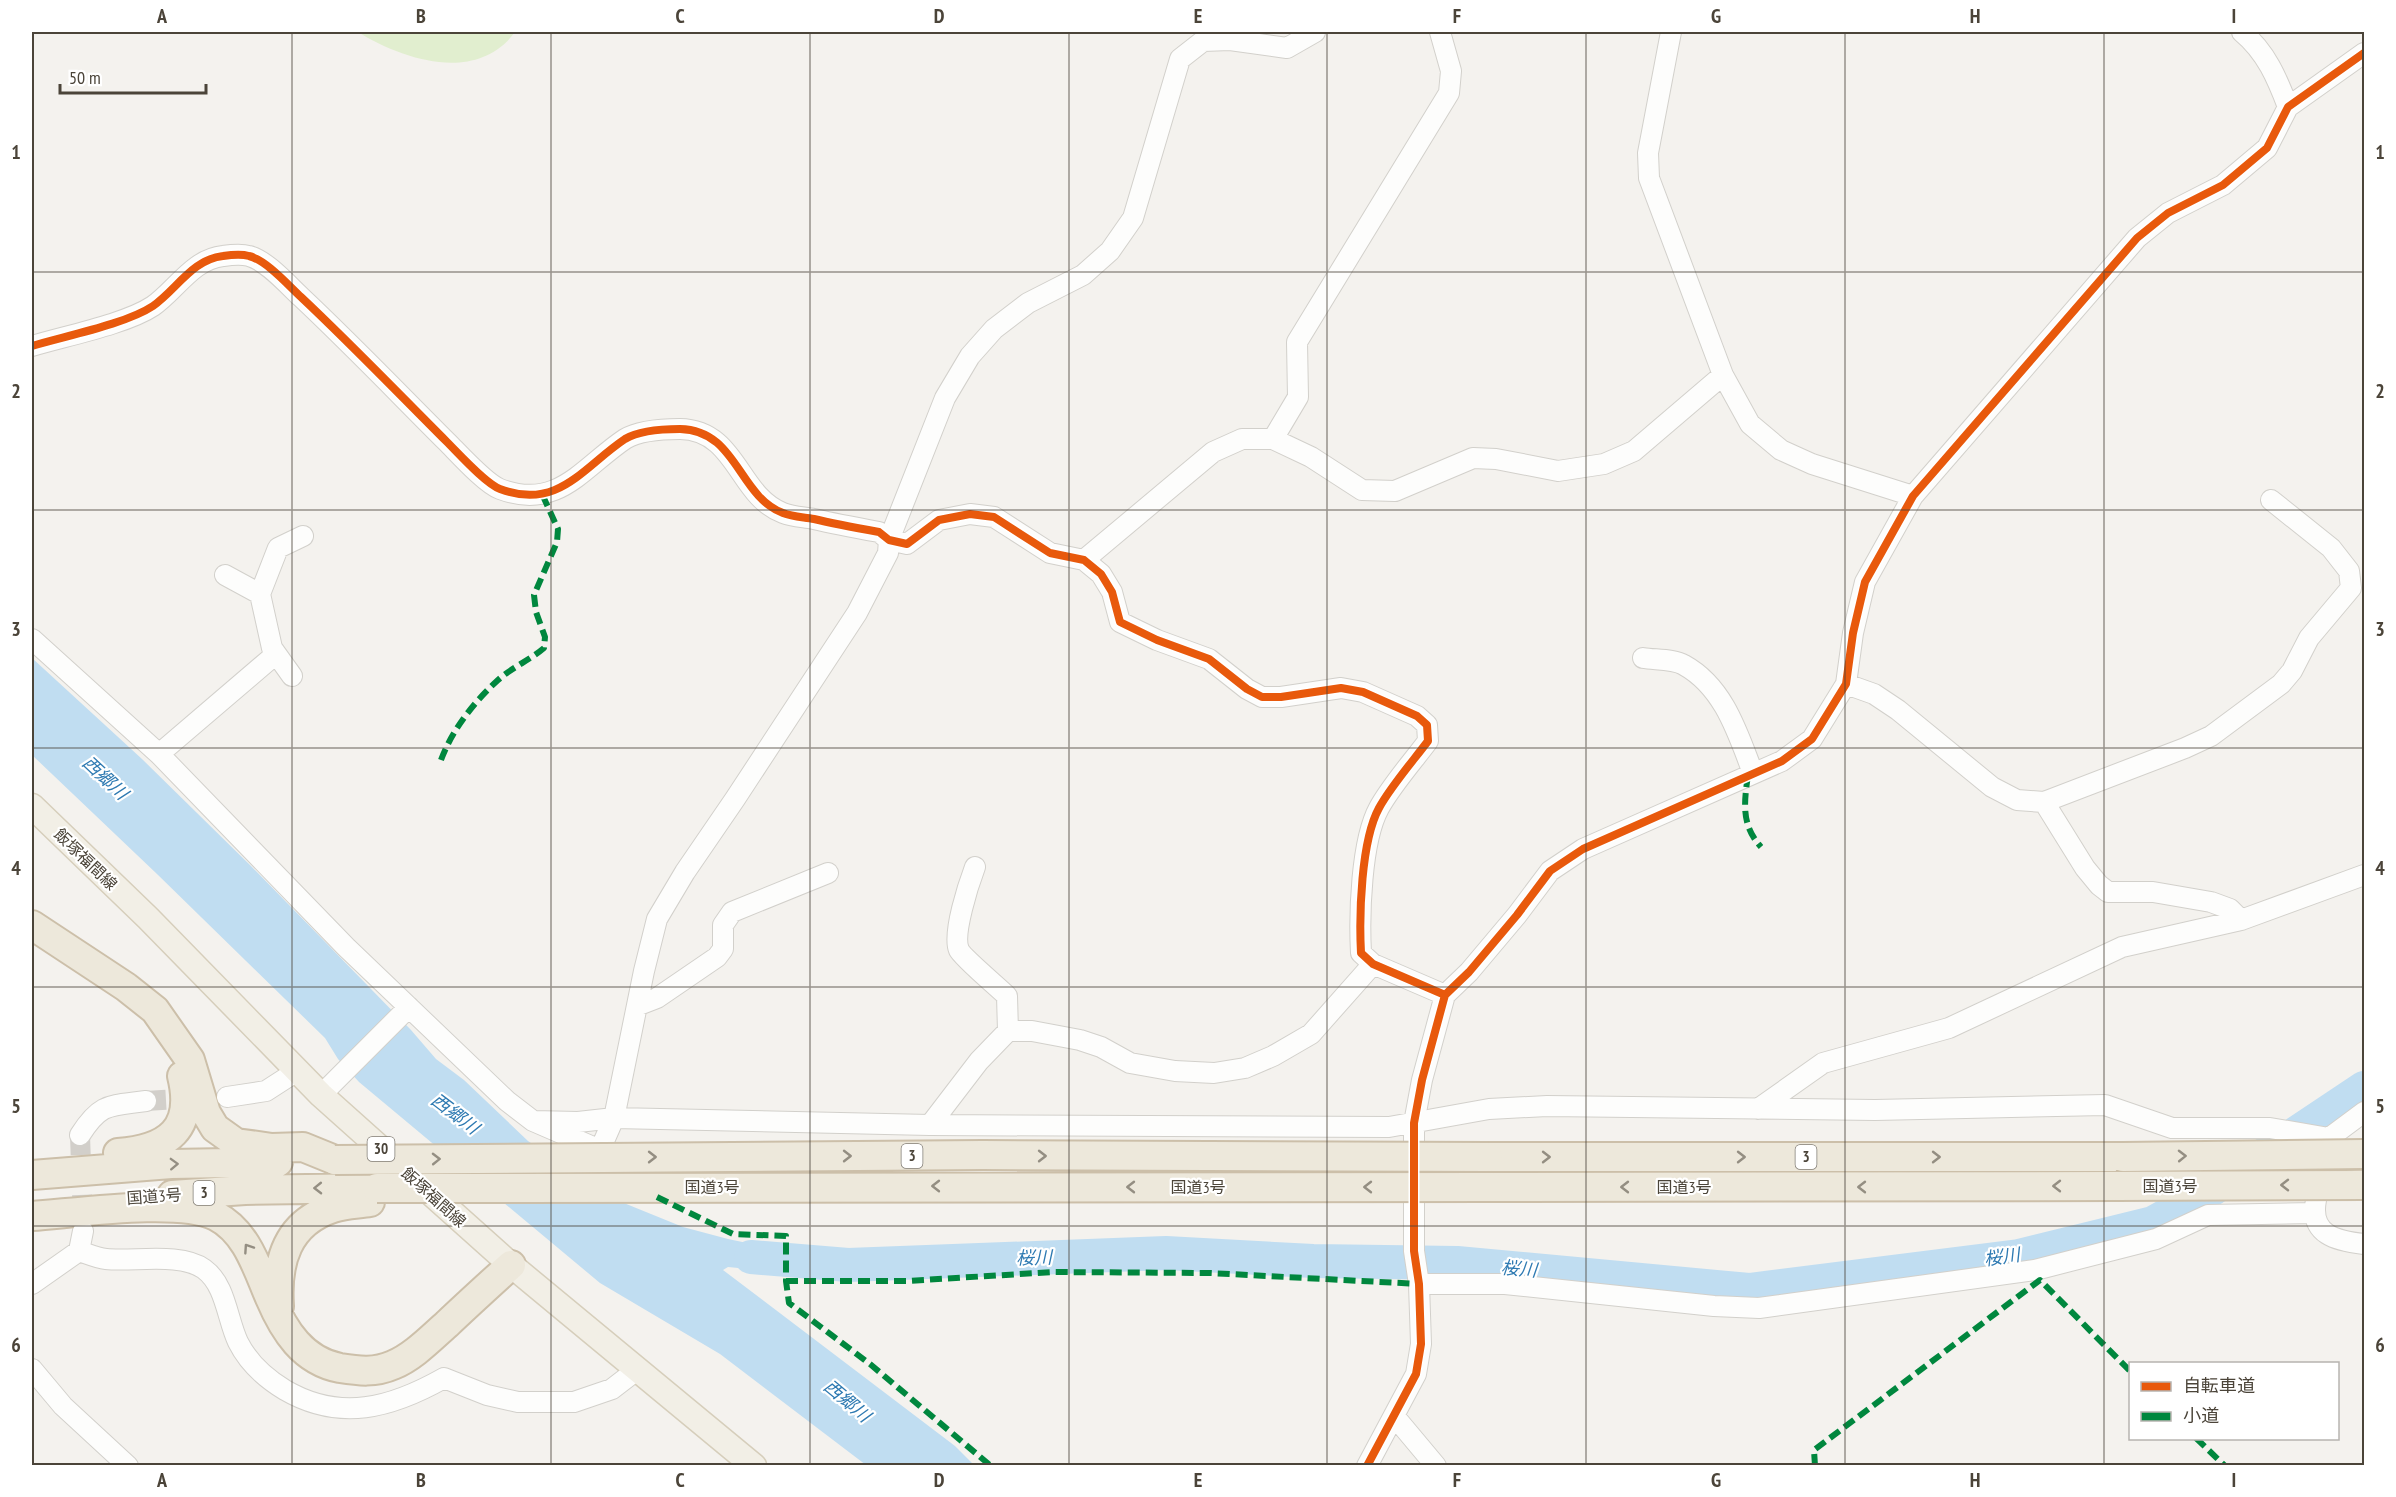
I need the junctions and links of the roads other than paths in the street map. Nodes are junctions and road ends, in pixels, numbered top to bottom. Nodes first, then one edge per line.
1 (1315, 32) edge
2 (1440, 32) edge
3 (1671, 32) edge
4 (2242, 32) edge
5 (2364, 53) edge
6 (2288, 107) junction
7 (32, 346) edge
8 (1723, 375) junction
9 (1273, 439) junction
10 (1913, 496) junction
11 (2271, 501) dead end
12 (303, 536) dead end
13 (889, 540) junction
14 (1084, 560) junction
15 (225, 575) dead end
16 (260, 594) junction
17 (32, 639) edge
18 (276, 654) junction
19 (1642, 658) dead end
20 (292, 676) dead end
21 (1846, 684) junction
22 (159, 754) junction
23 (1753, 773) junction
24 (2044, 802) junction
25 (32, 806) edge
26 (975, 867) dead end
27 (828, 873) dead end
28 (2364, 875) edge
29 (2241, 920) junction
30 (32, 925) edge
31 (1372, 964) junction
32 (1445, 995) junction
33 (639, 1005) junction
34 (409, 1007) junction
35 (170, 1030) junction
36 (1008, 1031) junction
37 (297, 1071) junction
38 (321, 1095) junction
39 (227, 1097) dead end
40 (146, 1101) tunnel mouth
41 (1758, 1109) junction
42 (2364, 1112) edge
43 (614, 1118) junction
44 (534, 1121) junction
45 (1414, 1123) junction
46 (930, 1125) junction
47 (80, 1135) tunnel mouth
48 (2329, 1138) junction
49 (600, 1150) junction
50 (2364, 1154) edge
51 (335, 1160) junction
52 (32, 1161) edge
53 (32, 1174) edge
54 (2364, 1185) edge
55 (380, 1194) junction
56 (657, 1197) dead end
57 (32, 1206) edge
58 (2313, 1213) junction
59 (32, 1216) edge
60 (83, 1231) tunnel mouth
61 (2364, 1244) edge
62 (79, 1251) junction
63 (511, 1265) junction
64 (1418, 1279) junction
65 (32, 1284) edge
66 (281, 1320) junction
67 (32, 1369) edge
68 (638, 1369) junction
69 (1395, 1417) junction
70 (128, 1466) edge
71 (754, 1466) edge
72 (1367, 1466) edge
73 (1436, 1466) edge

1 - 13 street
2 - 9 street
3 - 8 street
4 - 6 street
5 - 6 street
6 - 10 street
7 - 13 street
8 - 9 street
8 - 10 street
9 - 14 street
10 - 21 street
11 - 24 street
12 - 16 street
13 - 14 street
13 - 33 street
14 - 31 street
15 - 16 street
16 - 18 street
17 - 22 street
18 - 20 street
18 - 22 street
19 - 23 street
21 - 23 street
21 - 24 street
22 - 34 street
23 - 32 street
24 - 29 street
25 - 37 main road, 飯塚福間線 / 30
26 - 36 street
27 - 33 street
28 - 29 street
29 - 41 street
30 - 35 highway
31 - 32 street
31 - 36 street
32 - 45 street
33 - 43 street
34 - 38 street
34 - 44 street
35 - 51 highway
35 - 52 highway
36 - 46 street
37 - 38 main road, 飯塚福間線 / 30
37 - 39 street
38 - 63 main road, 飯塚福間線 / 30
40 - 47 street
41 - 45 street
41 - 48 street
42 - 48 street
43 - 44 street
43 - 46 street
43 - 49 street
44 - 49 street
45 - 46 street
45 - 64 street
48 - 58 street
49 - 56 street
51 -> 50 highway, 国道3号 / 3, bridge
53 -> 51 highway, 国道3号 / 3
54 -> 55 highway, 国道3号 / 3, bridge
55 -> 57 highway, 国道3号 / 3
55 - 66 highway
58 - 61 street
58 - 64 street
66 -> 59 highway
60 - 62 street
62 - 65 street
62 - 68 street
63 - 66 highway
63 - 68 main road, 飯塚福間線 / 30
64 - 69 street
67 - 70 street
68 - 71 main road, 飯塚福間線 / 30
69 - 72 street
69 - 73 street

